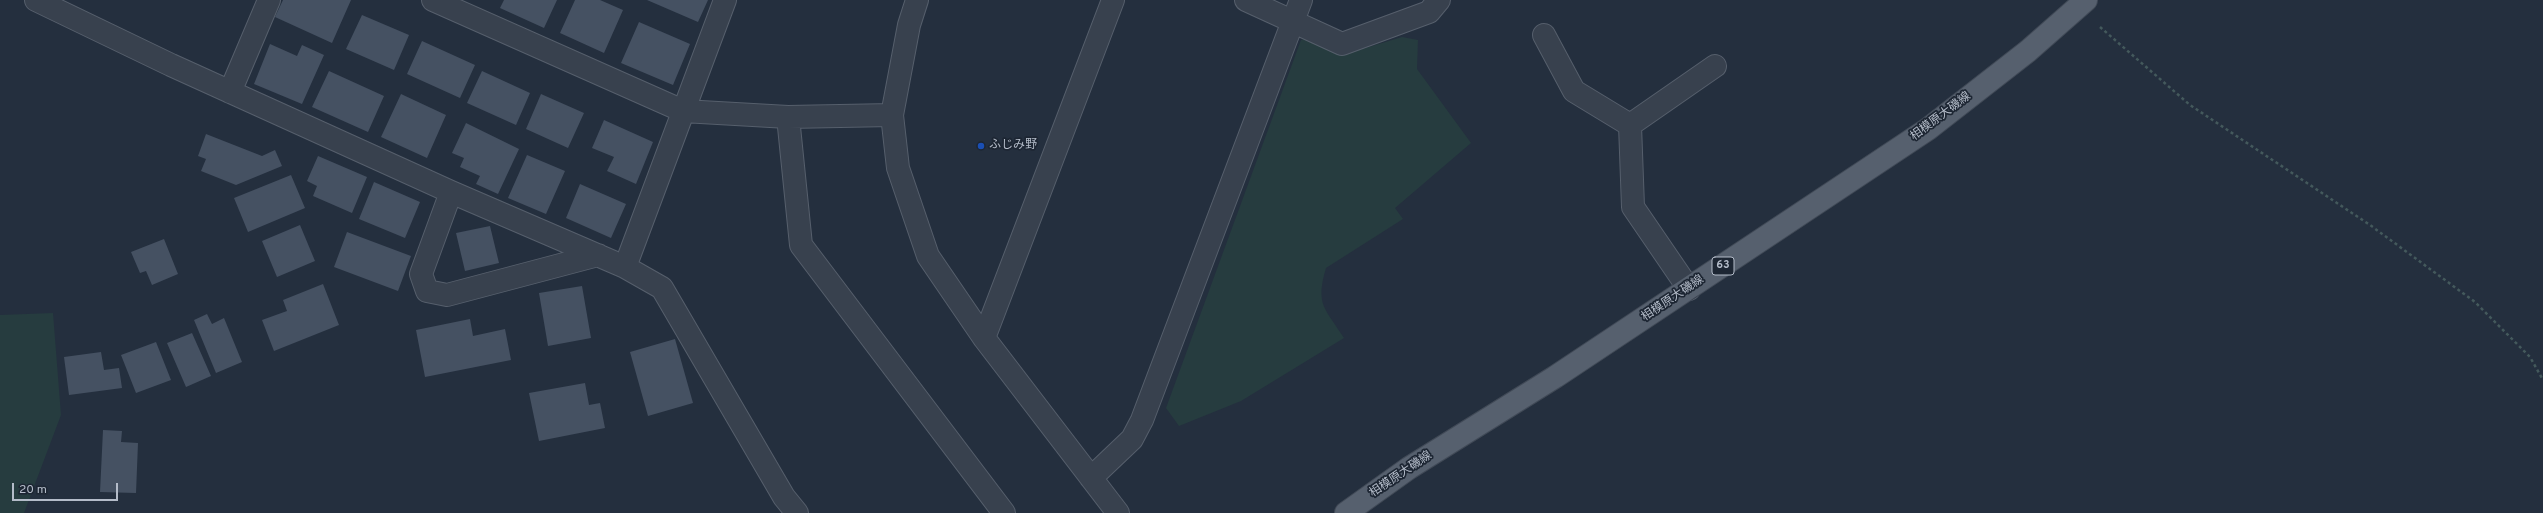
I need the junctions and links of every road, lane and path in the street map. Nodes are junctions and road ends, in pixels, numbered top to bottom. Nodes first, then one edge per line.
1 (36, 0) edge
2 (269, 0) edge
3 (433, 0) edge
4 (725, 0) edge
5 (917, 0) edge
6 (1113, 0) edge
7 (1246, 0) edge
8 (1300, 0) edge
9 (1439, 0) edge
10 (2082, 4) edge
11 (1292, 21) junction
12 (1544, 35) dead end
13 (1715, 66) dead end
14 (230, 92) junction
15 (683, 111) junction
16 (892, 114) junction
17 (788, 117) junction
18 (1630, 125) junction
19 (451, 192) junction
20 (598, 255) junction
21 (625, 267) junction
22 (1689, 288) junction
23 (984, 338) junction
24 (2543, 380) edge
25 (1091, 478) junction
26 (797, 513) edge
27 (1004, 513) edge
28 (1118, 513) edge
29 (1346, 513) edge

1 - 14 street
2 - 14 street
3 - 15 street
4 - 15 street
5 - 16 street
6 - 23 street
7 - 11 street
8 - 11 street
9 - 11 street
10 - 22 main road, 相模原大磯線 / 63
10 - 24 path
11 - 25 street
12 - 18 street
13 - 18 street
14 - 19 street
15 - 17 street
15 - 21 street
16 - 17 street
16 - 23 street
17 - 27 street
18 - 22 street
19 - 20 street
19 - 20 street
20 - 21 street
21 - 26 street
22 - 29 main road, 相模原大磯線 / 63
23 - 25 street
25 - 28 street

